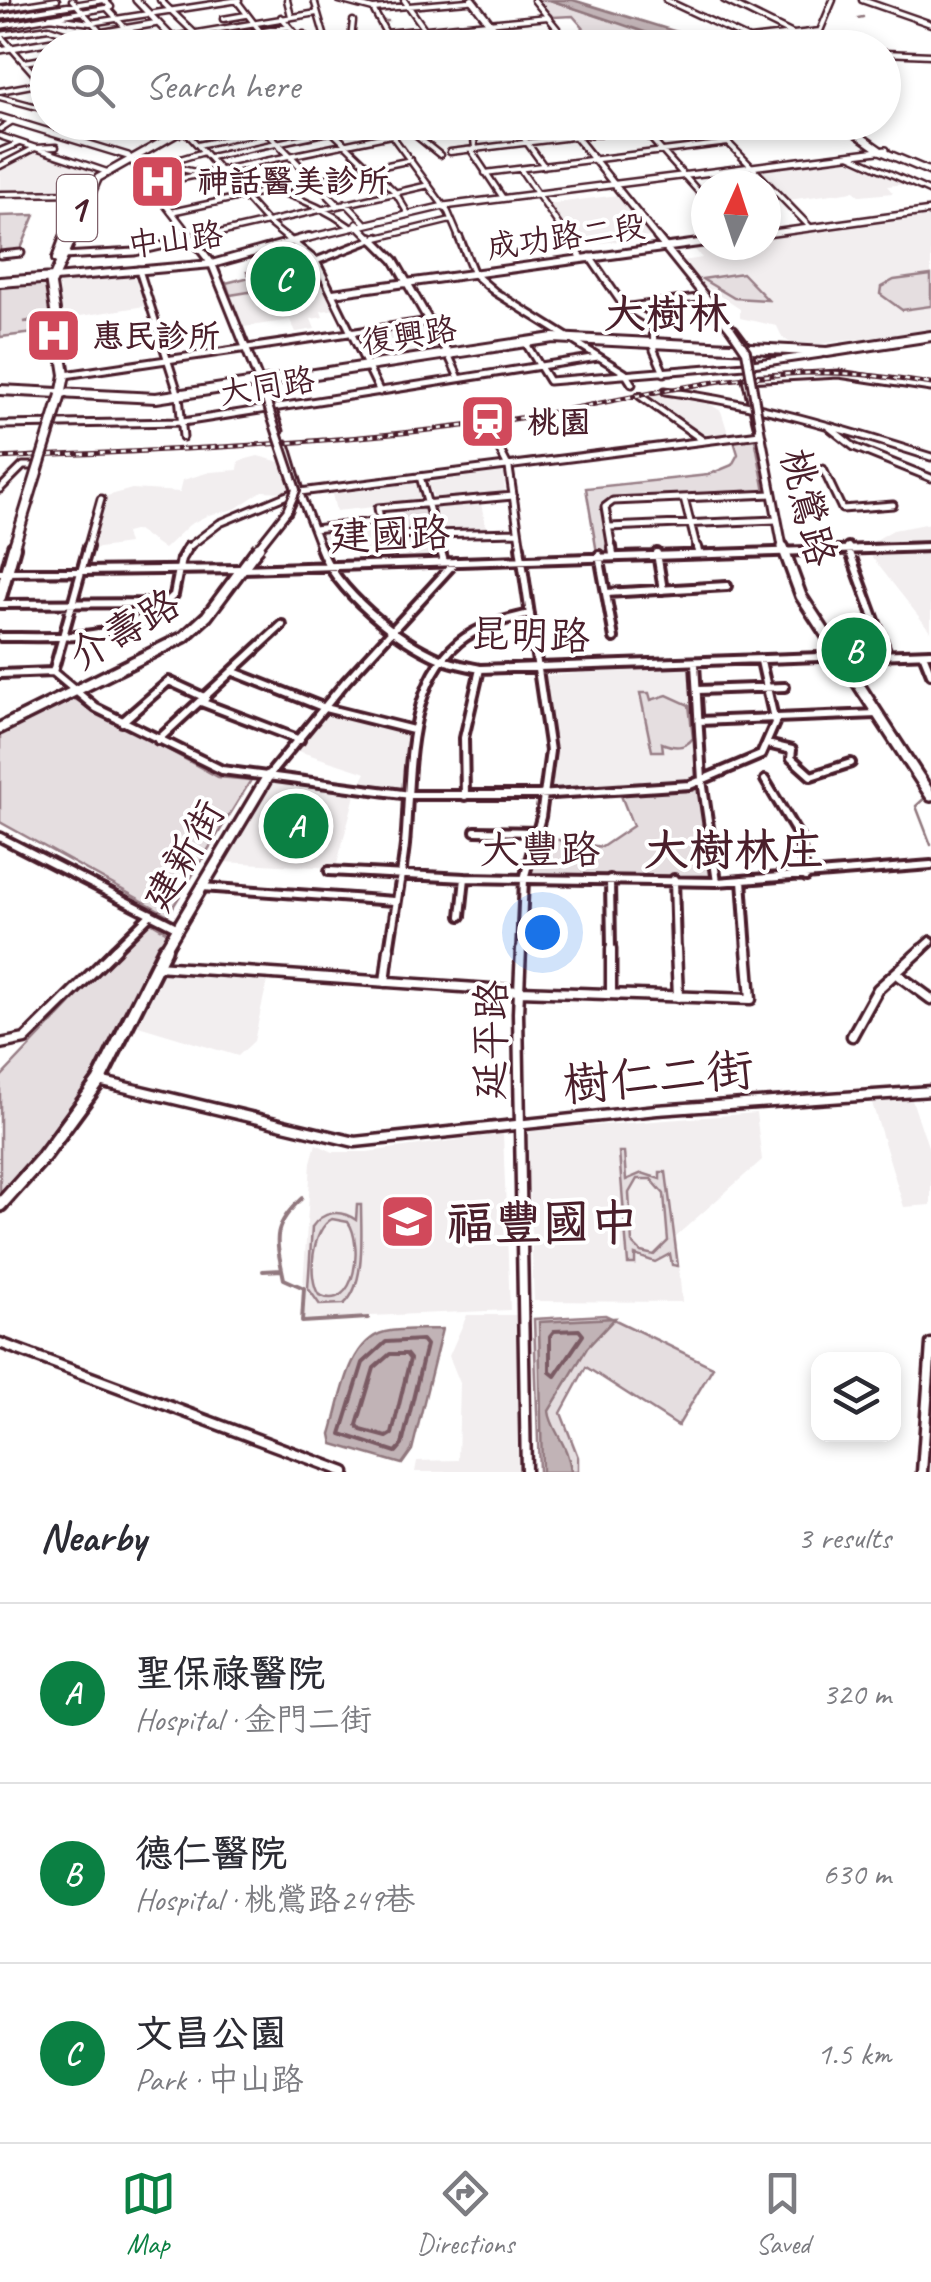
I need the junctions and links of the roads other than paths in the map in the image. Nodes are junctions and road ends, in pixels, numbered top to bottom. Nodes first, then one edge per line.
1 (8, 0) edge
2 (16, 0) edge
3 (57, 0) edge
4 (104, 0) edge
5 (136, 0) edge
6 (162, 0) edge
7 (238, 0) edge
8 (287, 0) edge
9 (314, 0) edge
10 (339, 0) edge
11 (404, 0) edge
12 (482, 0) edge
13 (534, 0) edge
14 (666, 0) edge
15 (721, 0) edge
16 (833, 0) edge
17 (862, 0) edge
18 (0, 1) edge
19 (470, 1) edge
20 (74, 2) edge
21 (21, 6) junction
22 (109, 7) junction
23 (409, 7) junction
24 (0, 9) edge
25 (171, 10) junction
26 (82, 12) junction
27 (374, 12) junction
28 (27, 13) junction
29 (317, 13) junction
30 (150, 14) junction
31 (246, 15) junction
32 (291, 16) junction
33 (0, 17) edge
34 (50, 17) junction
35 (281, 17) junction
36 (548, 17) junction
37 (118, 19) junction
38 (223, 19) dead end
39 (34, 20) junction
40 (353, 21) dead end
41 (158, 22) junction
42 (252, 22) junction
43 (93, 23) junction
44 (487, 23) junction
45 (931, 24) edge
46 (0, 26) edge
47 (288, 27) junction
48 (41, 28) junction
49 (126, 28) junction
50 (57, 30) edge
51 (98, 30) edge
52 (113, 30) edge
53 (165, 30) edge
54 (191, 30) edge
55 (205, 30) edge
56 (259, 30) edge
57 (267, 30) edge
58 (291, 30) edge
59 (323, 30) edge
60 (352, 30) edge
61 (384, 30) edge
62 (415, 30) joint
63 (492, 30) edge
64 (559, 30) edge
65 (731, 30) edge
66 (787, 30) edge
67 (821, 30) edge
68 (0, 35) edge
69 (30, 45) edge
70 (12, 48) junction
71 (0, 50) edge
72 (901, 54) edge
73 (931, 55) edge
74 (30, 61) edge
75 (25, 62) junction
76 (30, 67) edge
77 (30, 86) edge
78 (0, 94) edge
79 (30, 104) edge
80 (0, 117) edge
81 (14, 120) junction
82 (30, 125) edge
83 (0, 132) edge
84 (77, 140) edge
85 (164, 140) edge
86 (193, 140) edge
87 (222, 140) edge
88 (275, 140) edge
89 (293, 140) edge
90 (341, 140) edge
91 (368, 140) edge
92 (395, 140) edge
93 (426, 140) edge
94 (476, 140) edge
95 (526, 140) edge
96 (552, 140) edge
97 (578, 140) edge
98 (652, 140) edge
99 (725, 140) edge
100 (868, 140) edge
101 (20, 142) junction
102 (278, 143) junction
103 (528, 143) junction
104 (728, 143) junction
105 (198, 145) junction
106 (346, 145) junction
107 (56, 146) dead end
108 (35, 148) junction
109 (470, 150) junction
110 (0, 151) edge
111 (883, 151) junction
112 (450, 152) dead end
113 (663, 152) junction
114 (206, 155) junction
115 (440, 155) dead end
116 (849, 155) junction
117 (291, 156) junction
118 (130, 157) junction
119 (411, 160) junction
120 (595, 160) junction
121 (0, 164) edge
122 (159, 166) junction
123 (544, 166) junction
124 (371, 168) junction
125 (751, 168) junction
126 (520, 169) junction
127 (931, 170) edge
128 (105, 171) junction
129 (221, 172) junction
130 (486, 173) junction
131 (208, 175) junction
132 (685, 177) junction
133 (228, 178) junction
134 (314, 180) junction
135 (691, 184) edge
136 (430, 185) junction
137 (616, 185) junction
138 (150, 186) junction
139 (282, 188) junction
140 (395, 192) junction
141 (931, 192) edge
142 (86, 193) junction
143 (0, 194) edge
144 (539, 194) junction
145 (244, 196) junction
146 (503, 198) junction
147 (342, 204) junction
148 (444, 206) junction
149 (329, 208) junction
150 (931, 210) edge
151 (171, 212) junction
152 (407, 212) junction
153 (451, 220) junction
154 (266, 222) junction
155 (357, 224) junction
156 (808, 226) junction
157 (781, 230) edge
158 (192, 238) junction
159 (370, 239) junction
160 (293, 243) junction
161 (691, 243) edge
162 (665, 247) junction
163 (21, 253) dead end
164 (0, 255) edge
165 (62, 256) junction
166 (586, 258) junction
167 (316, 261) junction
168 (212, 264) junction
169 (139, 270) junction
170 (474, 274) junction
171 (52, 279) junction
172 (0, 282) edge
173 (407, 283) junction
174 (332, 293) junction
175 (705, 297) junction
176 (629, 308) junction
177 (718, 314) junction
178 (430, 321) junction
179 (353, 332) junction
180 (931, 336) edge
181 (569, 340) junction
182 (525, 342) junction
183 (654, 344) junction
184 (248, 348) junction
185 (746, 349) junction
186 (828, 352) junction
187 (448, 354) junction
188 (598, 357) junction
189 (168, 360) junction
190 (748, 365) junction
191 (540, 366) junction
192 (368, 368) junction
193 (664, 373) junction
194 (65, 375) junction
195 (628, 376) junction
196 (460, 378) junction
197 (754, 378) junction
198 (632, 384) dead end
199 (261, 386) junction
200 (931, 388) edge
201 (0, 390) edge
202 (380, 392) junction
203 (664, 392) dead end
204 (60, 395) junction
205 (179, 396) junction
206 (640, 396) dead end
207 (750, 402) junction
208 (758, 404) junction
209 (269, 408) junction
210 (184, 422) junction
211 (820, 422) junction
212 (0, 426) edge
213 (760, 431) junction
214 (277, 432) dead end
215 (183, 437) dead end
216 (494, 439) dead end
217 (706, 442) junction
218 (286, 444) dead end
219 (931, 457) edge
220 (33, 466) dead end
221 (509, 468) junction
222 (823, 469) dead end
223 (931, 478) edge
224 (421, 480) junction
225 (0, 489) edge
226 (296, 494) junction
227 (772, 494) junction
228 (512, 496) junction
229 (684, 498) junction
230 (102, 500) dead end
231 (428, 503) junction
232 (893, 505) dead end
233 (777, 520) junction
234 (380, 521) junction
235 (691, 523) junction
236 (609, 527) junction
237 (314, 529) junction
238 (518, 532) junction
239 (436, 534) junction
240 (848, 547) junction
241 (927, 547) edge
242 (783, 549) junction
243 (698, 552) junction
244 (657, 553) junction
245 (599, 555) junction
246 (613, 555) junction
247 (931, 556) edge
248 (523, 559) junction
249 (444, 562) junction
250 (455, 562) junction
251 (327, 566) junction
252 (242, 569) junction
253 (180, 570) junction
254 (80, 571) junction
255 (4, 572) edge
256 (727, 586) dead end
257 (664, 590) junction
258 (606, 593) junction
259 (0, 600) edge
260 (168, 603) junction
261 (72, 604) junction
262 (530, 614) junction
263 (282, 625) dead end
264 (396, 630) junction
265 (0, 636) edge
266 (64, 636) junction
267 (614, 638) dead end
268 (927, 654) edge
269 (888, 656) junction
270 (440, 659) junction
271 (843, 659) junction
272 (760, 661) junction
273 (695, 664) junction
274 (540, 667) junction
275 (480, 670) junction
276 (53, 672) junction
277 (234, 672) junction
278 (0, 674) edge
279 (931, 674) edge
280 (785, 687) dead end
281 (767, 688) junction
282 (698, 690) junction
283 (76, 692) junction
284 (204, 700) junction
285 (324, 708) junction
286 (878, 714) junction
287 (774, 718) junction
288 (122, 722) junction
289 (699, 722) junction
290 (0, 728) edge
291 (413, 730) junction
292 (158, 740) junction
293 (300, 740) junction
294 (768, 744) junction
295 (851, 763) dead end
296 (268, 776) junction
297 (702, 780) junction
298 (766, 780) dead end
299 (545, 795) junction
300 (930, 795) edge
301 (410, 796) junction
302 (465, 796) junction
303 (475, 831) dead end
304 (538, 832) junction
305 (0, 837) edge
306 (931, 865) edge
307 (329, 871) dead end
308 (399, 876) junction
309 (806, 877) junction
310 (465, 878) junction
311 (610, 879) junction
312 (524, 880) junction
313 (674, 880) junction
314 (742, 880) junction
315 (718, 882) junction
316 (201, 887) junction
317 (394, 901) junction
318 (151, 914) junction
319 (461, 916) dead end
320 (179, 928) junction
321 (931, 940) edge
322 (922, 949) junction
323 (931, 956) edge
324 (155, 966) junction
325 (896, 974) junction
326 (385, 982) junction
327 (520, 990) junction
328 (611, 994) junction
329 (678, 997) junction
330 (931, 1000) edge
331 (852, 1036) dead end
332 (0, 1044) edge
333 (99, 1081) junction
334 (931, 1091) edge
335 (519, 1123) junction
336 (0, 1205) edge
337 (0, 1343) edge
338 (931, 1344) edge
339 (345, 1472) edge
340 (526, 1472) edge
341 (922, 1472) edge

1 - 18 street
2 - 21 street
3 - 21 street
4 - 20 street
4 - 22 street
5 - 30 street
6 - 25 street
7 - 25 street
7 - 31 street
8 - 32 street
9 - 29 street
10 - 27 street
11 - 23 street
12 - 19 street
13 - 36 street
14 - 65 street
15 - 66 street
16 - 67 street
17 - 45 street
19 - 23 street
19 - 44 main road
20 - 26 street
20 - 28 street
21 - 24 street
21 - 28 street
22 - 26 street
22 - 37 street
23 - 27 street
23 - 62 street
25 - 30 street
25 - 54 street
26 - 34 street
26 - 43 street
27 - 61 street
28 - 33 street
28 - 39 street
29 - 32 street
29 - 59 street
30 - 37 street
30 - 41 street
31 - 38 street
31 - 42 street
32 - 35 street
34 - 39 street
34 - 43 street
35 - 42 street
35 - 47 street
36 - 44 street
36 - 64 street
37 - 43 street
37 - 49 street
39 - 46 street
39 - 48 street
40 - 60 street
41 - 49 street
41 - 53 street
42 - 55 street
42 - 56 street
43 - 51 street
44 - 62 street
44 - 63 main road
47 - 57 street
47 - 58 street
48 - 50 street
48 - 68 street
49 - 52 street
68 - 70 street
69 - 70 street
70 - 71 street
70 - 75 street
72 - 73 street
74 - 75 street
75 - 76 street
77 - 78 street
78 - 79 street
80 - 81 street
81 - 82 street
81 - 83 street
83 - 101 street
84 - 118 street
85 - 118 main road, 1
86 - 105 street
87 - 105 street
88 - 102 street
89 - 102 street
90 - 106 street
91 - 106 street
92 - 119 street
93 - 115 street
94 - 109 street
95 - 103 street
96 - 103 street
97 - 120 street
98 - 113 street
99 - 104 street
100 - 111 main road
101 - 108 street
101 - 110 street
102 - 114 street
102 - 117 street
103 - 109 street
103 - 123 street
104 - 113 street
104 - 125 street
105 - 114 street
106 - 117 street
106 - 124 street
107 - 108 street
108 - 121 street
108 - 128 street
109 - 112 street
109 - 130 street
111 - 116 street, 中山路
111 - 127 main road
113 - 120 street
113 - 132 street
114 - 122 street
114 - 129 street
116 - 125 street, 中山路
116 - 141 street
117 - 129 street
117 - 134 street
118 - 122 street
118 - 128 main road, 1
118 - 138 street
119 - 124 street
119 - 136 street
120 - 123 street
120 - 137 street
122 - 131 street
123 - 126 street
124 - 134 street
124 - 140 street
125 - 132 street, 中山路
125 - 156 street
126 - 130 street
126 - 144 street
128 - 142 main road, 1
129 - 131 street
129 - 133 street
130 - 146 street
131 - 133 street
131 - 138 street
132 - 135 street
132 - 137 street, 中山路
133 - 139 street
133 - 145 street
134 - 139 street
134 - 147 street
136 - 140 street
136 - 148 street
137 - 144 street, 中山路
137 - 162 street
138 - 151 street
139 - 145 street
139 - 149 street
140 - 147 street
140 - 152 street
142 - 143 street
142 - 165 main road, 1
144 - 146 street, 中山路
144 - 166 street
145 - 151 street
145 - 154 street
146 - 148 street, 中山路
147 - 149 street
147 - 155 street
148 - 152 street, 中山路
148 - 153 street
149 - 154 street
149 - 155 street
150 - 156 street
151 - 158 street
152 - 155 street, 中山路
153 - 159 street
153 - 170 street
154 - 158 street
154 - 160 street
155 - 159 street
155 - 160 street, 中山路
156 - 157 street
158 - 165 street
158 - 168 street
159 - 167 street
159 - 173 street
160 - 167 street
160 - 168 street, 中山路
161 - 162 street, 成功路二段
162 - 166 street, 成功路二段
162 - 175 street
163 - 164 street
165 - 171 main road, 1
166 - 170 street, 成功路二段
166 - 176 street
167 - 174 street
168 - 169 street, 中山路
168 - 184 street
169 - 171 street, 中山路
169 - 189 street
170 - 173 street, 成功路二段
170 - 181 street
171 - 172 main road, 中山路 / 1
171 - 194 main road
173 - 174 street, 成功路二段
173 - 178 street
174 - 179 street
175 - 176 street
175 - 177 street
176 - 183 street
177 - 185 street
177 - 213 street, bridge
178 - 179 street
178 - 187 street
179 - 184 street
179 - 192 street
180 - 186 main road, 復興路
181 - 182 main road, 復興路
181 - 183 main road, 復興路
181 - 188 street
182 - 187 main road, 復興路
182 - 191 street
183 - 185 main road, 復興路
183 - 193 street
184 - 189 street
184 - 199 street
185 - 186 main road, 復興路
185 - 190 street
186 - 190 street
187 - 192 main road, 復興路
187 - 196 street
188 - 191 street, 大同路
188 - 195 street
189 - 194 street
189 - 205 street
190 - 193 street
191 - 195 street
191 - 196 street, 大同路
192 - 199 main road, 復興路
192 - 202 street
193 - 195 street
194 - 204 main road
195 - 198 street
196 - 202 street, 大同路
197 - 200 street
197 - 207 street, 桃鶯路
197 - 208 street, 桃鶯路
199 - 205 main road, 復興路
199 - 209 street
199 - 252 street, 介壽路, bridge
201 - 204 main road, 復興路
202 - 209 street, 大同路
203 - 207 street
204 - 205 main road, 復興路
204 - 255 main road, bridge
205 - 210 street
206 - 217 street
207 - 208 street
207 - 213 street, 桃鶯路
208 - 211 street
208 - 213 street, 桃鶯路
209 - 210 street, 大同路
209 - 214 street
210 - 212 street, 大同路
210 - 215 street
211 - 219 street
211 - 223 street
213 - 217 street
213 - 227 street, 桃鶯路
216 - 221 street, 延平路
217 - 221 street
218 - 226 street
220 - 225 street
221 - 224 street
221 - 228 street, 延平路
222 - 232 street
224 - 226 street
224 - 231 street
226 - 237 street, 昆明路
226 - 252 street, 介壽路
226 - 253 street
227 - 229 street
227 - 233 street, 桃鶯路
228 - 231 street
228 - 238 street, 延平路
229 - 235 street
229 - 236 street
230 - 254 street
231 - 234 street
231 - 239 street
233 - 235 street
233 - 242 street, 桃鶯路
234 - 237 street
234 - 239 street
235 - 236 street
235 - 243 street
236 - 246 street
237 - 251 street, 昆明路
238 - 239 street
238 - 248 street, 延平路
239 - 249 street
240 - 241 street, 建國路
240 - 242 street, 建國路
240 - 269 street
241 - 247 street
242 - 243 street, 建國路
242 - 271 street, 桃鶯路
243 - 244 street, 建國路
244 - 246 street, 建國路
244 - 257 street
245 - 246 street, 建國路
245 - 248 street, 建國路
245 - 258 street
248 - 250 street, 建國路
248 - 262 street, 延平路
249 - 250 street, 建國路
249 - 251 street, 建國路
250 - 264 street, 建新街
251 - 252 street, 建國路
251 - 264 street, 昆明路
252 - 253 street, 建國路
252 - 283 street, 介壽路
253 - 254 street, 建國路
253 - 260 street
254 - 255 street, 建國路
254 - 261 street
255 - 259 main road
256 - 257 street
257 - 258 street
258 - 267 street
259 - 261 street
260 - 261 street
260 - 266 street
261 - 266 street
262 - 270 street
262 - 274 street, 延平路
263 - 277 street
264 - 270 street, 昆明路
264 - 285 street, 建新街
265 - 266 street
266 - 276 street
268 - 269 street, 昆明路
268 - 279 street
269 - 271 street, 昆明路
270 - 275 street, 昆明路
270 - 291 street
271 - 272 street, 昆明路
271 - 286 street, 桃鶯路
272 - 273 street, 昆明路
272 - 281 street
273 - 274 street, 昆明路
273 - 282 street
274 - 275 street, 昆明路
274 - 299 street, 延平路
275 - 302 street
276 - 278 street
276 - 283 street
277 - 284 street
277 - 285 street
280 - 281 street
281 - 282 street
281 - 287 street
282 - 289 street
283 - 288 street
283 - 290 street, 介壽路
284 - 288 street
284 - 292 street
284 - 293 street
285 - 291 street
285 - 293 street, 建新街
286 - 287 street
286 - 300 street, 桃鶯路
287 - 289 street
287 - 294 street
288 - 292 street
289 - 297 street
291 - 301 street
292 - 296 street
293 - 296 street, 建新街
294 - 295 street
294 - 297 street
296 - 301 street
296 - 316 street, 建新街
297 - 299 street
297 - 315 street
298 - 309 street
299 - 302 street
299 - 304 street, 延平路
301 - 302 street
301 - 308 street
303 - 304 street
304 - 312 street, 延平路
305 - 318 street
306 - 309 street, 大豐路
307 - 308 street, 大豐路
308 - 310 street, 大豐路
308 - 317 street
309 - 314 street, 大豐路
310 - 312 street, 大豐路
310 - 319 street
311 - 312 street, 大豐路
311 - 313 street, 大豐路
311 - 328 street
312 - 327 street, 延平路
313 - 315 street, 大豐路
313 - 329 street
314 - 315 street, 大豐路
314 - 329 street
316 - 317 street
316 - 320 street, 建新街
317 - 326 street
318 - 320 street
318 - 332 street
320 - 324 street, 建新街
321 - 322 street
322 - 323 street
322 - 325 street
324 - 326 street
324 - 333 street, 建新街
325 - 330 street
325 - 331 street
326 - 327 street
327 - 328 street
327 - 335 street, 延平路
328 - 329 street
333 - 335 street, 樹仁二街
333 - 336 street, 建新街
334 - 335 street, 樹仁二街
335 - 340 street, 延平路
337 - 339 street
338 - 341 street

